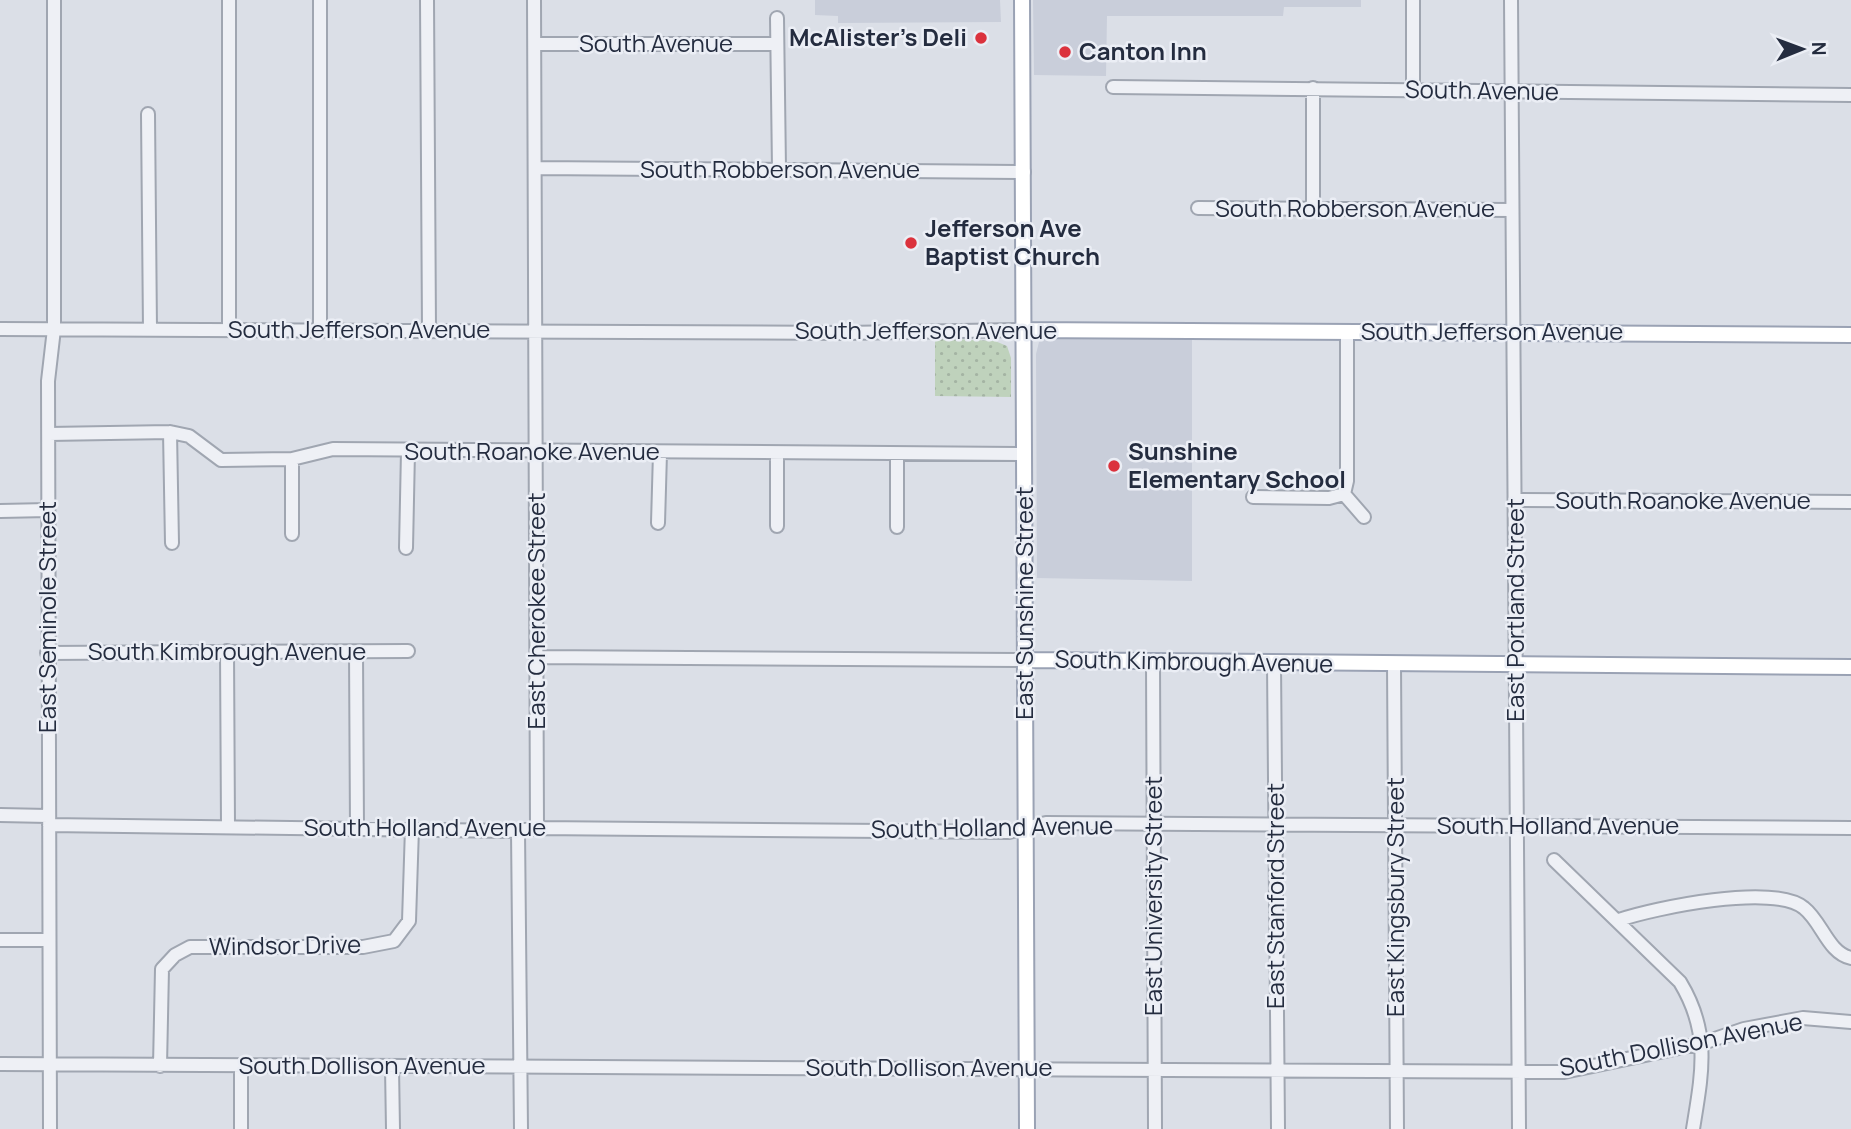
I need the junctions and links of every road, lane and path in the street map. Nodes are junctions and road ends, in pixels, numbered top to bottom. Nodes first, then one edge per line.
1 (54, 0) edge
2 (229, 0) edge
3 (320, 0) edge
4 (427, 0) edge
5 (534, 0) edge
6 (1022, 0) edge
7 (1413, 0) edge
8 (1511, 0) edge
9 (776, 18) dead end
10 (535, 44) junction
11 (777, 44) junction
12 (1113, 87) dead end
13 (1313, 89) junction
14 (1413, 89) junction
15 (1511, 91) junction
16 (1851, 95) edge
17 (148, 114) dead end
18 (535, 168) junction
19 (779, 169) junction
20 (1024, 172) junction
21 (1198, 208) dead end
22 (1313, 209) junction
23 (1512, 210) junction
24 (0, 328) edge
25 (54, 329) junction
26 (150, 330) junction
27 (229, 330) junction
28 (429, 330) junction
29 (1025, 330) junction
30 (320, 331) junction
31 (535, 331) junction
32 (1347, 331) junction
33 (1513, 332) junction
34 (1851, 335) edge
35 (170, 432) junction
36 (49, 434) junction
37 (408, 451) junction
38 (536, 453) junction
39 (660, 453) junction
40 (777, 453) junction
41 (1025, 454) junction
42 (897, 456) junction
43 (292, 459) junction
44 (1344, 494) junction
45 (1253, 497) dead end
46 (1515, 500) junction
47 (1851, 502) edge
48 (48, 510) junction
49 (0, 511) edge
50 (1364, 517) dead end
51 (658, 523) dead end
52 (777, 526) dead end
53 (897, 527) dead end
54 (292, 534) dead end
55 (172, 543) dead end
56 (406, 548) dead end
57 (227, 651) junction
58 (408, 651) dead end
59 (356, 652) junction
60 (47, 653) junction
61 (537, 657) junction
62 (1026, 660) junction
63 (1153, 663) junction
64 (1274, 663) junction
65 (1394, 664) junction
66 (1516, 665) junction
67 (1851, 667) edge
68 (0, 815) edge
69 (48, 820) junction
70 (1153, 825) junction
71 (1275, 825) junction
72 (1396, 825) junction
73 (228, 826) junction
74 (1518, 826) junction
75 (357, 828) junction
76 (412, 828) junction
77 (537, 828) junction
78 (1026, 828) junction
79 (1851, 828) edge
80 (518, 831) junction
81 (1554, 860) dead end
82 (1619, 920) junction
83 (0, 940) edge
84 (48, 940) junction
85 (1851, 958) edge
86 (1851, 1022) edge
87 (1703, 1043) junction
88 (0, 1064) edge
89 (49, 1065) junction
90 (160, 1066) junction
91 (241, 1066) junction
92 (392, 1066) junction
93 (520, 1066) junction
94 (1027, 1069) junction
95 (1155, 1069) junction
96 (1278, 1070) junction
97 (1397, 1070) junction
98 (1519, 1070) junction
99 (50, 1129) edge
100 (241, 1129) edge
101 (393, 1129) edge
102 (521, 1129) edge
103 (1027, 1129) edge
104 (1155, 1129) edge
105 (1278, 1129) edge
106 (1397, 1129) edge
107 (1519, 1129) edge
108 (1693, 1129) edge

1 - 25 street, East Seminole Street
2 - 27 street
3 - 30 street
4 - 28 street
5 - 10 street, East Cherokee Street
6 - 20 main road, East Sunshine Street
7 - 14 street
8 - 15 street, East Portland Street
9 - 11 street
10 - 11 street, South Avenue
10 - 18 street, East Cherokee Street
11 - 19 street
12 - 13 street, South Avenue
13 - 14 street, South Avenue
13 - 22 street
14 - 15 street, South Avenue
15 - 16 street, South Avenue
15 - 23 street, East Portland Street
17 - 26 street
18 - 19 street, South Robberson Avenue
18 - 31 street, East Cherokee Street
19 - 20 street, South Robberson Avenue
20 - 29 main road, East Sunshine Street
21 - 22 street, South Robberson Avenue
22 - 23 street, South Robberson Avenue
23 - 33 street, East Portland Street
24 - 25 street, South Jefferson Avenue
25 - 26 street, South Jefferson Avenue
25 - 36 street, East Seminole Street
26 - 27 street, South Jefferson Avenue
27 - 30 street, South Jefferson Avenue
28 - 30 street, South Jefferson Avenue
28 - 31 street, South Jefferson Avenue
29 - 31 street, South Jefferson Avenue
29 - 32 main road, South Jefferson Avenue
29 - 41 main road, East Sunshine Street
31 - 38 street, East Cherokee Street
32 - 33 main road, South Jefferson Avenue
32 - 44 street
33 - 34 main road, South Jefferson Avenue
33 - 46 street, East Portland Street
35 - 36 street, South Roanoke Avenue
35 - 43 street, South Roanoke Avenue
35 - 55 street
36 - 48 street, East Seminole Street
37 - 38 street, South Roanoke Avenue
37 - 43 street, South Roanoke Avenue
37 - 56 street
38 - 39 street, South Roanoke Avenue
38 - 61 street, East Cherokee Street
39 - 40 street, South Roanoke Avenue
39 - 51 street
40 - 42 street, South Roanoke Avenue
40 - 52 street
41 - 42 street, South Roanoke Avenue
41 - 62 main road, East Sunshine Street
42 - 53 street
43 - 54 street
44 - 45 street
44 - 50 street
46 - 47 street, South Roanoke Avenue
46 - 66 street, East Portland Street
48 - 49 street
48 - 60 street, East Seminole Street
57 - 59 street, South Kimbrough Avenue
57 - 60 street, South Kimbrough Avenue
57 - 73 street
58 - 59 street, South Kimbrough Avenue
59 - 75 street
60 - 69 street, East Seminole Street
61 - 62 street, South Kimbrough Avenue
61 - 77 street, East Cherokee Street
62 - 63 main road, South Kimbrough Avenue
62 - 78 main road, East Sunshine Street
63 - 64 main road, South Kimbrough Avenue
63 - 70 street, East University Street
64 - 65 main road, South Kimbrough Avenue
64 - 71 street, East Stanford Street
65 - 66 main road, South Kimbrough Avenue
65 - 72 street, East Kingsbury Street
66 - 67 main road, South Kimbrough Avenue
66 - 74 street, East Portland Street
68 - 69 street, South Holland Avenue
69 - 73 street, South Holland Avenue
69 - 84 street, East Seminole Street
70 - 71 street, South Holland Avenue
70 - 78 street, South Holland Avenue
70 - 95 street, East University Street
71 - 72 street, South Holland Avenue
71 - 96 street, East Stanford Street
72 - 74 street, South Holland Avenue
72 - 97 street, East Kingsbury Street
73 - 75 street, South Holland Avenue
74 - 79 street, South Holland Avenue
74 - 98 street, East Portland Street
75 - 76 street, South Holland Avenue
76 - 80 street, South Holland Avenue
76 - 90 street, Windsor Drive
77 - 78 street, South Holland Avenue
77 - 80 street, South Holland Avenue
78 - 94 main road, East Sunshine Street
80 - 93 street
81 - 82 street
82 - 85 street
82 - 87 street
83 - 84 street
84 - 89 street, East Seminole Street
86 - 87 street, South Dollison Avenue
87 - 98 street, South Dollison Avenue
87 - 108 street
88 - 89 street, South Dollison Avenue
89 - 90 street, South Dollison Avenue
89 - 99 street, East Seminole Street
90 - 91 street, South Dollison Avenue
91 - 92 street, South Dollison Avenue
91 - 100 street
92 - 93 street, South Dollison Avenue
92 - 101 street
93 - 94 street, South Dollison Avenue
93 - 102 street
94 - 95 street, South Dollison Avenue
94 - 103 main road, East Sunshine Street
95 - 96 street, South Dollison Avenue
95 - 104 street, East University Street
96 - 97 street, South Dollison Avenue
96 - 105 street, East Stanford Street
97 - 98 street, South Dollison Avenue
97 - 106 street, East Kingsbury Street
98 - 107 street, East Portland Street

